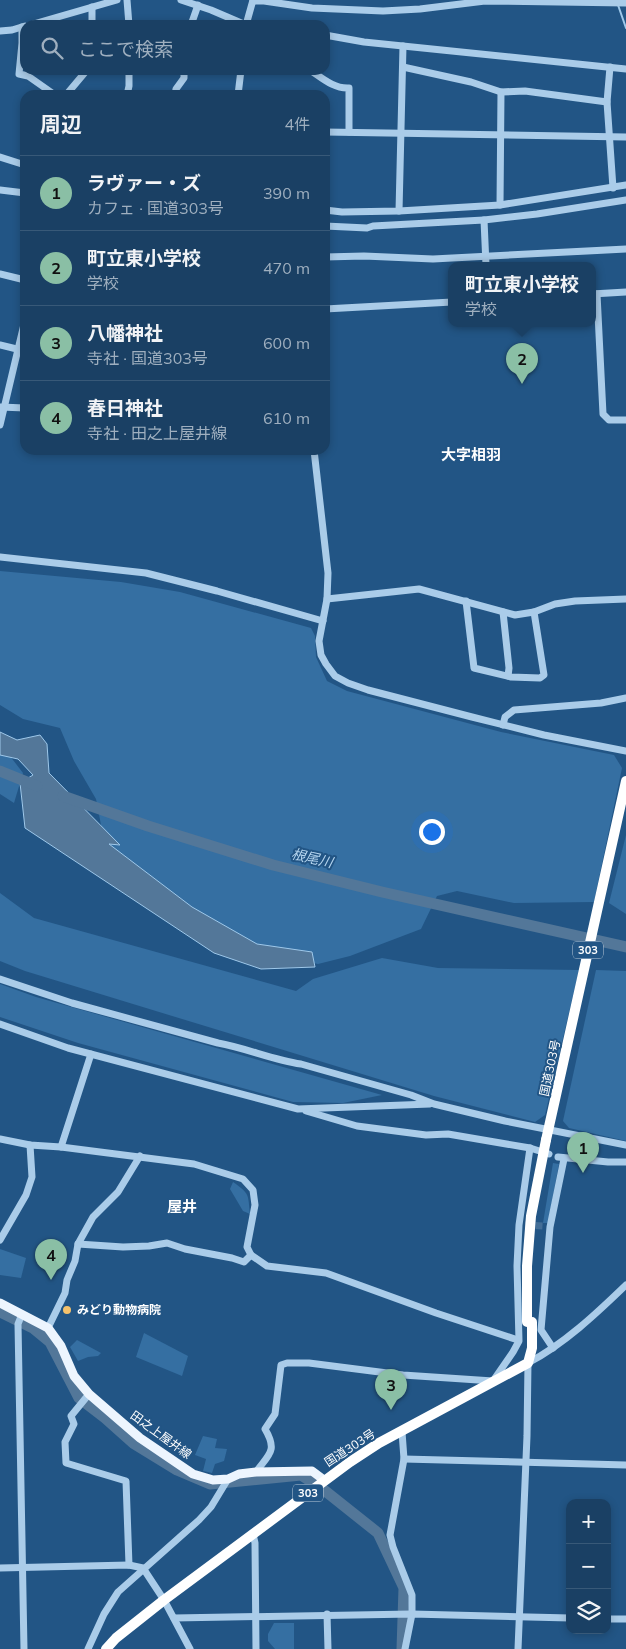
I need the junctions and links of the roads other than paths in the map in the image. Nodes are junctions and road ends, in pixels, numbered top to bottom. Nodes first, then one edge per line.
1 (117, 0) edge
2 (127, 0) edge
3 (182, 0) edge
4 (253, 0) edge
5 (100, 2) edge
6 (620, 3) edge
7 (198, 5) junction
8 (92, 7) junction
9 (47, 20) edge
10 (92, 20) edge
11 (129, 20) edge
12 (193, 20) edge
13 (234, 20) edge
14 (247, 20) edge
15 (20, 28) edge
16 (0, 31) edge
17 (330, 36) edge
18 (403, 46) junction
19 (610, 67) junction
20 (403, 68) junction
21 (626, 69) edge
22 (24, 75) edge
23 (83, 75) edge
24 (129, 75) edge
25 (184, 75) edge
26 (240, 75) edge
27 (317, 75) edge
28 (44, 86) junction
29 (42, 90) edge
30 (48, 90) edge
31 (70, 90) edge
32 (128, 90) edge
33 (176, 90) edge
34 (239, 90) edge
35 (501, 92) junction
36 (607, 102) junction
37 (330, 132) edge
38 (349, 132) junction
39 (400, 134) junction
40 (500, 135) junction
41 (609, 137) junction
42 (626, 137) edge
43 (0, 157) edge
44 (20, 163) edge
45 (626, 186) edge
46 (612, 188) junction
47 (0, 190) edge
48 (20, 192) edge
49 (626, 200) edge
50 (500, 205) junction
51 (330, 211) edge
52 (399, 211) junction
53 (484, 220) junction
54 (330, 226) edge
55 (626, 249) edge
56 (485, 256) junction
57 (330, 257) edge
58 (486, 262) edge
59 (0, 274) edge
60 (20, 279) edge
61 (626, 292) edge
62 (596, 294) edge
63 (448, 302) edge
64 (330, 309) edge
65 (596, 321) edge
66 (0, 345) edge
67 (20, 350) edge
68 (20, 356) edge
69 (2, 408) edge
70 (20, 408) edge
71 (626, 420) edge
72 (0, 425) edge
73 (315, 455) edge
74 (0, 557) edge
75 (327, 599) junction
76 (626, 599) edge
77 (466, 601) junction
78 (503, 612) junction
79 (534, 612) junction
80 (323, 621) junction
81 (508, 676) junction
82 (626, 698) edge
83 (503, 725) junction
84 (626, 751) edge
85 (626, 781) edge
86 (626, 808) edge
87 (0, 979) edge
88 (0, 1024) edge
89 (91, 1054) junction
90 (434, 1104) junction
91 (298, 1109) junction
92 (551, 1130) junction
93 (0, 1139) edge
94 (30, 1145) junction
95 (626, 1145) edge
96 (61, 1147) junction
97 (530, 1148) junction
98 (549, 1154) dead end
99 (140, 1156) junction
100 (626, 1162) edge
101 (2, 1231) edge
102 (0, 1240) edge
103 (78, 1244) junction
104 (251, 1255) junction
105 (626, 1286) edge
106 (0, 1303) edge
107 (22, 1314) junction
108 (48, 1328) junction
109 (518, 1340) junction
110 (553, 1348) junction
111 (528, 1363) junction
112 (493, 1381) junction
113 (86, 1398) junction
114 (402, 1432) junction
115 (404, 1459) junction
116 (526, 1462) junction
117 (626, 1465) edge
118 (256, 1472) junction
119 (228, 1479) junction
120 (324, 1480) junction
121 (253, 1534) junction
122 (129, 1565) junction
123 (22, 1567) junction
124 (0, 1568) edge
125 (143, 1568) junction
126 (164, 1600) junction
127 (327, 1614) junction
128 (412, 1614) junction
129 (255, 1616) junction
130 (520, 1617) junction
131 (174, 1618) junction
132 (566, 1618) edge
133 (611, 1619) edge
134 (626, 1619) edge
135 (24, 1649) edge
136 (88, 1649) edge
137 (106, 1649) edge
138 (190, 1649) edge
139 (256, 1649) edge
140 (328, 1649) edge
141 (405, 1649) edge
142 (518, 1649) edge

1 - 5 street
2 - 11 street
3 - 7 street
4 - 6 street
4 - 14 street
5 - 8 street
7 - 12 street
7 - 13 street
8 - 9 street
8 - 10 street
15 - 16 street
17 - 18 street
18 - 19 street
18 - 20 street
19 - 21 street
19 - 36 street
20 - 35 street
20 - 39 street
22 - 28 street
23 - 31 street
24 - 32 street
25 - 33 street
26 - 34 street
27 - 38 street
28 - 29 street
28 - 30 street
35 - 36 street
35 - 40 street
36 - 41 street
37 - 38 street
38 - 39 street
39 - 40 street
39 - 52 street
40 - 41 street
40 - 50 street
41 - 42 street
41 - 46 street
43 - 44 street
45 - 46 street
46 - 50 street
47 - 48 street
49 - 53 street
50 - 52 street
51 - 52 street
53 - 54 street
53 - 56 street
55 - 56 street
56 - 57 street
56 - 58 street
59 - 60 street
61 - 62 street
63 - 64 street
65 - 71 street
66 - 67 street
68 - 69 street
69 - 70 street
69 - 72 street
73 - 75 street
74 - 80 street
75 - 77 street
75 - 80 street
76 - 79 street
77 - 78 street
77 - 81 street
78 - 79 street
78 - 81 street
79 - 81 street
80 - 83 street
82 - 83 street
83 - 84 street
85 - 92 highway, 国道303号 / 303
86 - 92 highway, 国道303号 / 303
87 - 90 street
88 - 89 street
89 - 91 street
89 - 96 street
90 - 91 street
90 - 92 street
91 - 97 street
92 - 95 street
92 - 111 highway, 国道303号 / 303, bridge
93 - 94 street
94 - 96 street
94 - 101 street
96 - 99 street
97 - 98 street
97 - 109 street
99 - 103 street
99 - 104 street
100 - 110 street
101 - 102 street
103 - 104 street
103 - 108 street
104 - 109 street
105 - 110 street
106 - 107 main road, 田之上屋井線
107 - 108 main road, 田之上屋井線
107 - 123 street
108 - 113 main road, 田之上屋井線
109 - 112 street
110 - 111 street
111 - 112 highway, 国道303号 / 303
111 - 116 street
112 - 114 highway, 国道303号 / 303
112 - 118 street
113 - 119 main road, 田之上屋井線
113 - 122 street
114 - 115 street
114 - 120 highway, 国道303号 / 303
115 - 116 street
115 - 128 street
116 - 117 street
116 - 130 street
118 - 119 main road, 田之上屋井線
118 - 120 main road, 田之上屋井線
119 - 125 street
120 - 121 highway, 国道303号 / 303
121 - 126 highway, 国道303号 / 303
121 - 129 street
122 - 123 street
122 - 125 street
123 - 124 street
123 - 135 street
125 - 126 street
125 - 136 street
126 - 131 street
126 - 137 highway, 国道303号 / 303
127 - 128 street
127 - 129 street
127 - 140 street
128 - 130 street
128 - 141 street
129 - 131 street
129 - 139 street
130 - 132 street
130 - 142 street
131 - 138 street
133 - 134 street

